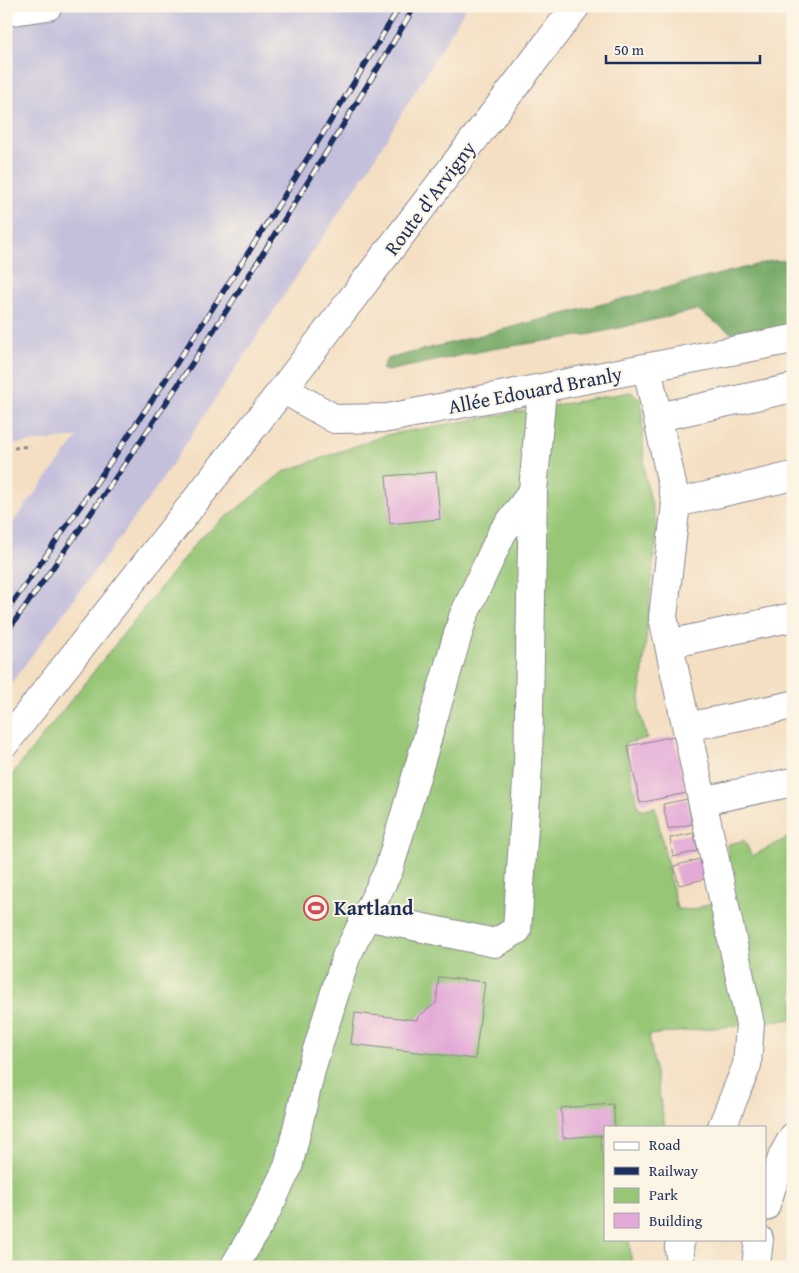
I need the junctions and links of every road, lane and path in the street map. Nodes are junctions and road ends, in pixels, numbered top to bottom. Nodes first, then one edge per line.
1 (48, 6) edge
2 (576, 6) edge
3 (6, 12) edge
4 (793, 339) edge
5 (647, 368) junction
6 (793, 388) edge
7 (283, 389) junction
8 (542, 390) junction
9 (656, 407) junction
10 (30, 446) dead end
11 (6, 449) edge
12 (793, 476) edge
13 (533, 491) junction
14 (676, 503) junction
15 (793, 617) edge
16 (669, 644) junction
17 (793, 705) edge
18 (687, 727) junction
19 (6, 742) edge
20 (793, 782) edge
21 (702, 801) junction
22 (366, 916) junction
23 (722, 1126) edge
24 (793, 1137) edge
25 (766, 1204) edge
26 (681, 1240) edge
27 (759, 1240) edge
28 (234, 1267) edge
29 (681, 1267) edge
30 (756, 1267) edge

1 - 3 main road
2 - 7 main road, Route d'Arvigny
4 - 5 main road, Allée Edouard Branly
5 - 8 main road, Allée Edouard Branly
5 - 9 main road
6 - 9 main road
7 - 8 main road, Allée Edouard Branly
7 - 19 main road, Route d'Arvigny
8 - 13 main road
9 - 14 main road
10 - 11 path
12 - 14 main road
13 - 22 main road
13 - 22 main road
14 - 16 main road
15 - 16 main road
16 - 18 main road
17 - 18 main road
18 - 21 main road
20 - 21 main road
21 - 23 main road
22 - 28 main road
24 - 25 main road
26 - 29 main road
27 - 30 main road

